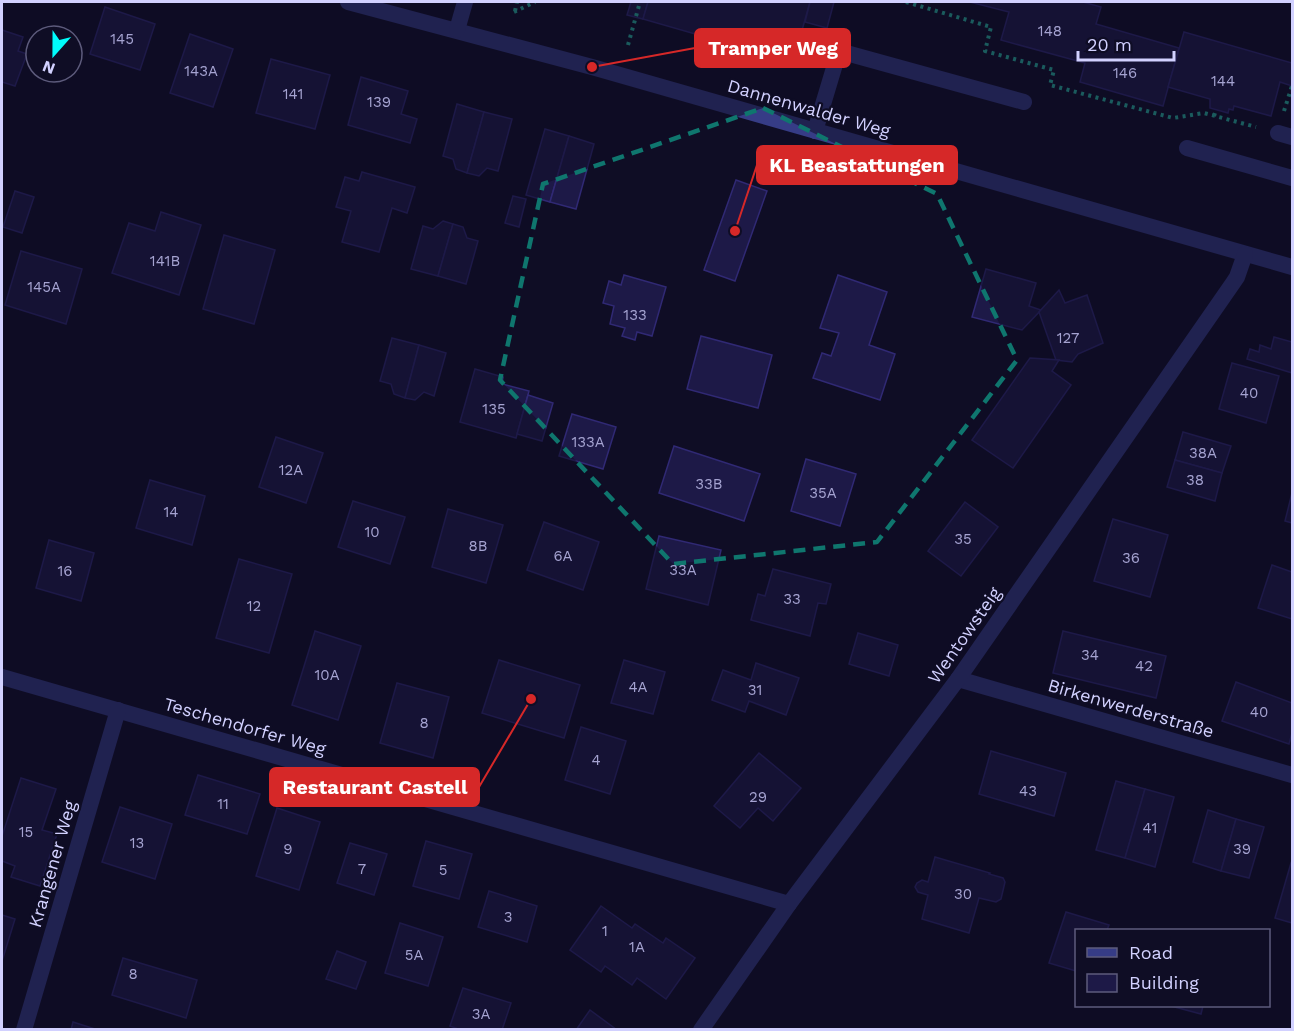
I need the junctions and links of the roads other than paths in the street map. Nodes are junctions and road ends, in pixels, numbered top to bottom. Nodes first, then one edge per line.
1 (348, 2) edge
2 (465, 2) edge
3 (457, 30) junction
4 (1024, 102) dead end
5 (815, 130) junction
6 (1187, 148) dead end
7 (1293, 178) edge
8 (1245, 254) junction
9 (1293, 267) edge
10 (2, 677) edge
11 (958, 679) junction
12 (118, 710) junction
13 (1293, 775) edge
14 (789, 904) junction
15 (24, 1029) edge
16 (701, 1029) edge

1 - 3 street, Dannenwalder Weg
2 - 3 street
3 - 5 street, Dannenwalder Weg
4 - 5 street
5 - 8 street, Dannenwalder Weg
6 - 7 street
8 - 9 street, Dannenwalder Weg
8 - 11 street, Wentowsteig
10 - 12 street, Teschendorfer Weg
11 - 13 street, Birkenwerderstraße
11 - 14 street, Wentowsteig
12 - 14 street, Teschendorfer Weg
12 - 15 street, Krangener Weg
14 - 16 street, Wentowsteig

